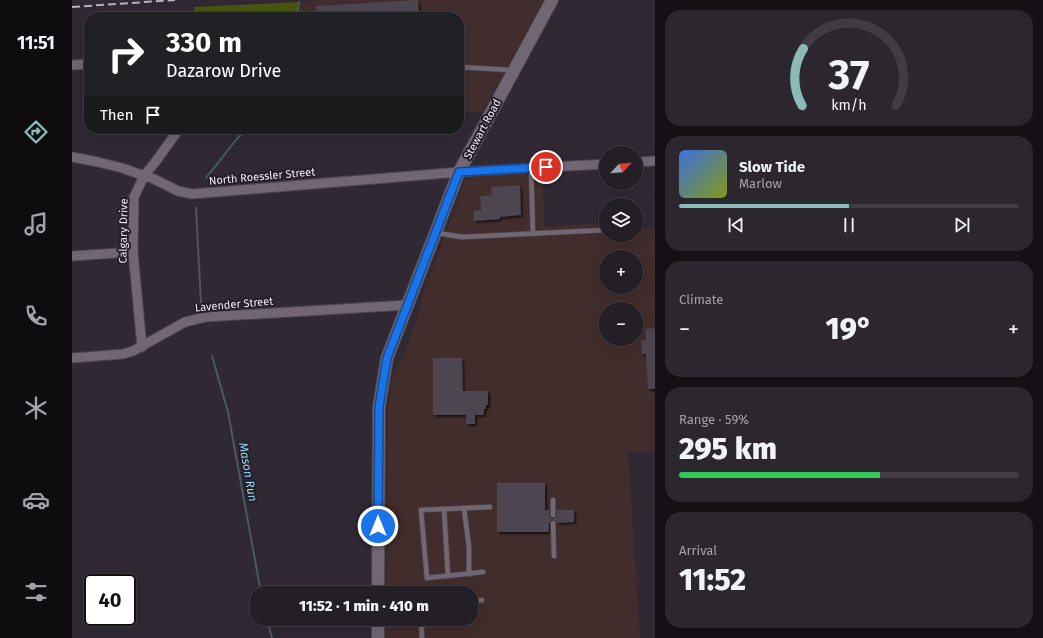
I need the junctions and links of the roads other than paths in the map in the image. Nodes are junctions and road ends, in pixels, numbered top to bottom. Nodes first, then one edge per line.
1 (552, 0) edge
2 (84, 64) edge
3 (72, 65) edge
4 (464, 68) edge
5 (514, 70) junction
6 (175, 134) edge
7 (72, 157) edge
8 (655, 161) edge
9 (643, 162) edge
10 (599, 164) edge
11 (530, 168) junction
12 (459, 172) junction
13 (144, 176) junction
14 (599, 230) edge
15 (436, 232) junction
16 (533, 234) junction
17 (132, 252) junction
18 (72, 256) edge
19 (407, 305) junction
20 (142, 347) junction
21 (72, 358) edge
22 (552, 500) dead end
23 (490, 507) dead end
24 (464, 508) junction
25 (444, 509) junction
26 (552, 515) dead end
27 (553, 523) dead end
28 (554, 556) dead end
29 (484, 572) dead end
30 (469, 574) junction
31 (448, 576) junction
32 (378, 586) edge
33 (478, 600) edge
34 (482, 600) dead end
35 (378, 626) edge
36 (421, 626) edge
37 (378, 638) edge
38 (422, 638) edge

1 - 5 street, Stewart Road
2 - 3 street
4 - 5 lane
5 - 12 street, Stewart Road
6 - 13 street, Calgary Drive
7 - 13 street, North Roessler Street
8 - 9 street
10 - 11 street, North Roessler Street
11 - 12 street, North Roessler Street
11 - 16 lane
12 - 13 street, North Roessler Street
12 - 15 street, Stewart Road
13 - 17 street, Calgary Drive
14 - 16 lane
15 - 16 lane
15 - 19 street, Stewart Road
17 - 18 street
17 - 20 street, Calgary Drive
19 - 20 street, Lavender Street
19 - 32 street, Stewart Road
20 - 21 street, Lavender Street
22 - 26 lane
23 - 24 lane
24 - 25 lane
24 - 30 lane
25 - 31 lane
25 - 31 lane
27 - 28 lane
29 - 30 lane
30 - 31 lane
33 - 34 lane
35 - 37 street
36 - 38 lane

